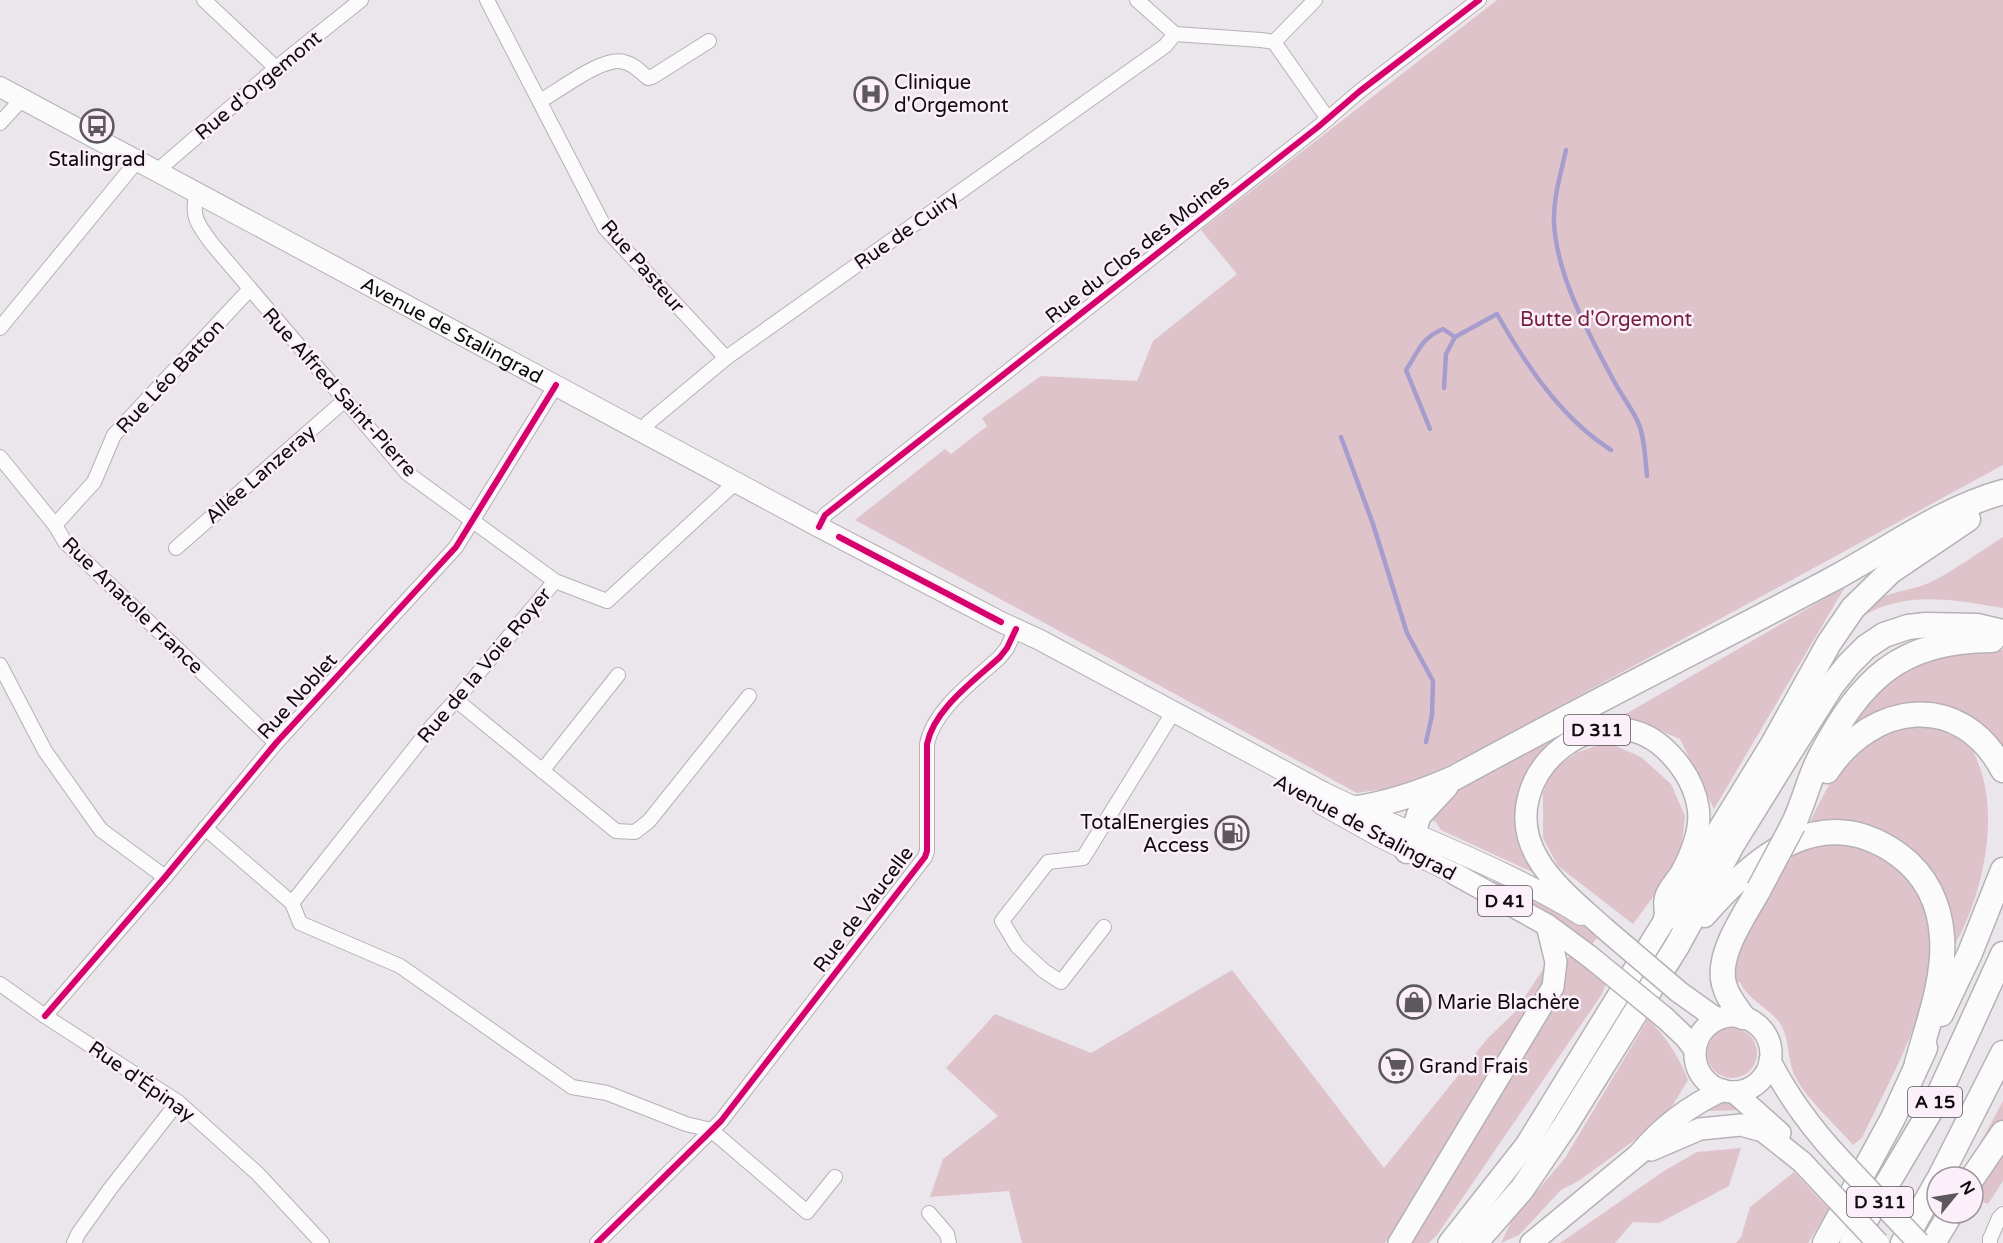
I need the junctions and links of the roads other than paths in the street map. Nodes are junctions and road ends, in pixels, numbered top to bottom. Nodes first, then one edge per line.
1 (204, 0) edge
2 (361, 0) edge
3 (487, 0) edge
4 (1137, 0) edge
5 (1316, 0) edge
6 (1476, 1) edge
7 (1175, 34) junction
8 (709, 41) dead end
9 (1274, 42) junction
10 (276, 68) junction
11 (0, 87) edge
12 (22, 99) junction
13 (544, 99) junction
14 (1328, 119) junction
15 (0, 123) edge
16 (137, 162) junction
17 (157, 171) junction
18 (197, 193) junction
19 (249, 290) junction
20 (0, 328) edge
21 (726, 358) junction
22 (555, 385) junction
23 (345, 400) junction
24 (642, 432) junction
25 (0, 457) edge
26 (736, 482) junction
27 (2003, 492) edge
28 (473, 520) junction
29 (55, 525) junction
30 (819, 527) junction
31 (176, 548) dead end
32 (555, 581) junction
33 (2003, 618) edge
34 (1011, 628) junction
35 (2003, 632) edge
36 (2003, 640) edge
37 (0, 665) edge
38 (618, 675) dead end
39 (749, 696) dead end
40 (456, 700) junction
41 (1171, 716) junction
42 (276, 743) junction
43 (1773, 744) junction
44 (2003, 770) edge
45 (542, 771) junction
46 (1454, 778) junction
47 (1357, 808) junction
48 (1797, 818) junction
49 (205, 828) junction
50 (1410, 842) junction
51 (2003, 870) edge
52 (1455, 874) joint
53 (165, 877) junction
54 (292, 903) junction
55 (1666, 918) junction
56 (1547, 925) junction
57 (1104, 927) dead end
58 (1604, 928) junction
59 (1677, 946) junction
60 (2003, 954) edge
61 (0, 984) edge
62 (45, 1016) junction
63 (1743, 1017) junction
64 (1718, 1019) junction
65 (1695, 1050) junction
66 (2003, 1053) edge
67 (1770, 1061) junction
68 (1917, 1063) junction
69 (1729, 1091) junction
70 (178, 1102) junction
71 (711, 1130) junction
72 (2003, 1132) edge
73 (1639, 1154) junction
74 (1802, 1162) junction
75 (1946, 1165) edge
76 (1981, 1165) edge
77 (835, 1177) dead end
78 (1925, 1204) edge
79 (928, 1213) dead end
80 (2003, 1214) edge
81 (1944, 1225) edge
82 (74, 1243) edge
83 (322, 1243) edge
84 (597, 1243) edge
85 (949, 1243) edge
86 (1399, 1243) edge
87 (1449, 1243) edge
88 (1475, 1243) edge
89 (1531, 1243) edge
90 (1825, 1243) edge
91 (1852, 1243) edge
92 (1878, 1243) edge
93 (1903, 1243) edge
94 (1919, 1243) edge
95 (1933, 1243) edge
96 (1990, 1243) edge

1 - 10 street
2 - 10 street, Rue d'Orgemont
3 - 13 street, Rue Pasteur
4 - 7 street
5 - 9 street
6 - 14 street, Rue du Clos des Moines
7 - 9 street
7 - 21 street, Rue de Cuiry
8 - 13 street
9 - 14 street
10 - 17 street, Rue d'Orgemont
11 - 12 main road, Avenue de Stalingrad / D 41
12 - 15 street
12 - 16 main road, Avenue de Stalingrad / D 41
13 - 21 street, Rue Pasteur
14 - 30 street, Rue du Clos des Moines
16 - 17 main road, Avenue de Stalingrad / D 41
16 - 20 street
17 - 18 main road, Avenue de Stalingrad / D 41
18 - 19 street, Rue Alfred Saint-Pierre
18 - 22 main road, Avenue de Stalingrad / D 41
19 - 23 street, Rue Alfred Saint-Pierre
19 - 29 street, Rue Léo Batton
21 - 24 street, Rue de Cuiry
22 - 24 main road, Avenue de Stalingrad / D 41
22 - 28 street, Rue Noblet
23 - 28 street, Rue Alfred Saint-Pierre
23 - 31 street, Allée Lanzeray
24 - 26 main road, Avenue de Stalingrad / D 41
25 - 29 street, Rue Anatole France
26 - 30 main road, Avenue de Stalingrad / D 41
26 - 32 street, Rue de la Voie Royer
27 - 43 highway
27 - 46 highway
28 - 32 street, Rue Alfred Saint-Pierre
28 - 42 street, Rue Noblet
29 - 42 street, Rue Anatole France
30 - 34 main road, Avenue de Stalingrad / D 41
32 - 40 street, Rue de la Voie Royer
33 - 43 highway
34 - 41 main road, Avenue de Stalingrad / D 41
34 - 71 street, Rue de Vaucelle
35 - 59 highway
36 - 48 highway
37 - 53 street
38 - 45 street
39 - 45 street
40 - 45 street
40 - 54 street, Rue de la Voie Royer
41 - 47 main road, Avenue de Stalingrad / D 41
41 - 50 main road, Avenue de Stalingrad / D 41
41 - 57 street
42 - 49 street, Rue Noblet
43 - 55 highway
44 - 48 highway
46 - 47 highway
46 - 50 highway
47 - 50 main road, Avenue de Stalingrad / D 41
48 - 63 highway, bridge
49 - 53 street, Rue Noblet
49 - 54 street
50 - 52 main road, Avenue de Stalingrad / D 41
50 - 58 main road, Avenue de Stalingrad / D 41
51 - 68 highway
52 - 56 main road, Avenue de Stalingrad / D 41
53 - 62 street, Rue Noblet
54 - 71 street
55 - 58 main road, D 311
55 - 87 main road, D 311
56 - 65 main road, Avenue de Stalingrad / D 41, bridge
56 - 86 main road
58 - 64 main road, bridge
59 - 68 highway
59 - 88 highway
60 - 91 highway, A 15
61 - 62 street, Rue d'Épinay
62 - 70 street, Rue d'Épinay
63 - 64 main road
63 - 67 main road
64 - 65 main road
65 - 69 main road
66 - 75 highway, A 15
67 - 69 main road
67 - 94 main road, D 311, bridge
68 - 90 highway
69 - 73 main road, D 311
69 - 74 main road
70 - 82 street
70 - 83 street, Rue d'Épinay
71 - 77 street
71 - 84 street, Rue de Vaucelle
72 - 76 highway
73 - 74 main road, D 311
73 - 89 main road, D 311
74 - 92 main road, D 311, bridge
78 - 93 highway
79 - 85 street
80 - 96 street
81 - 95 highway

